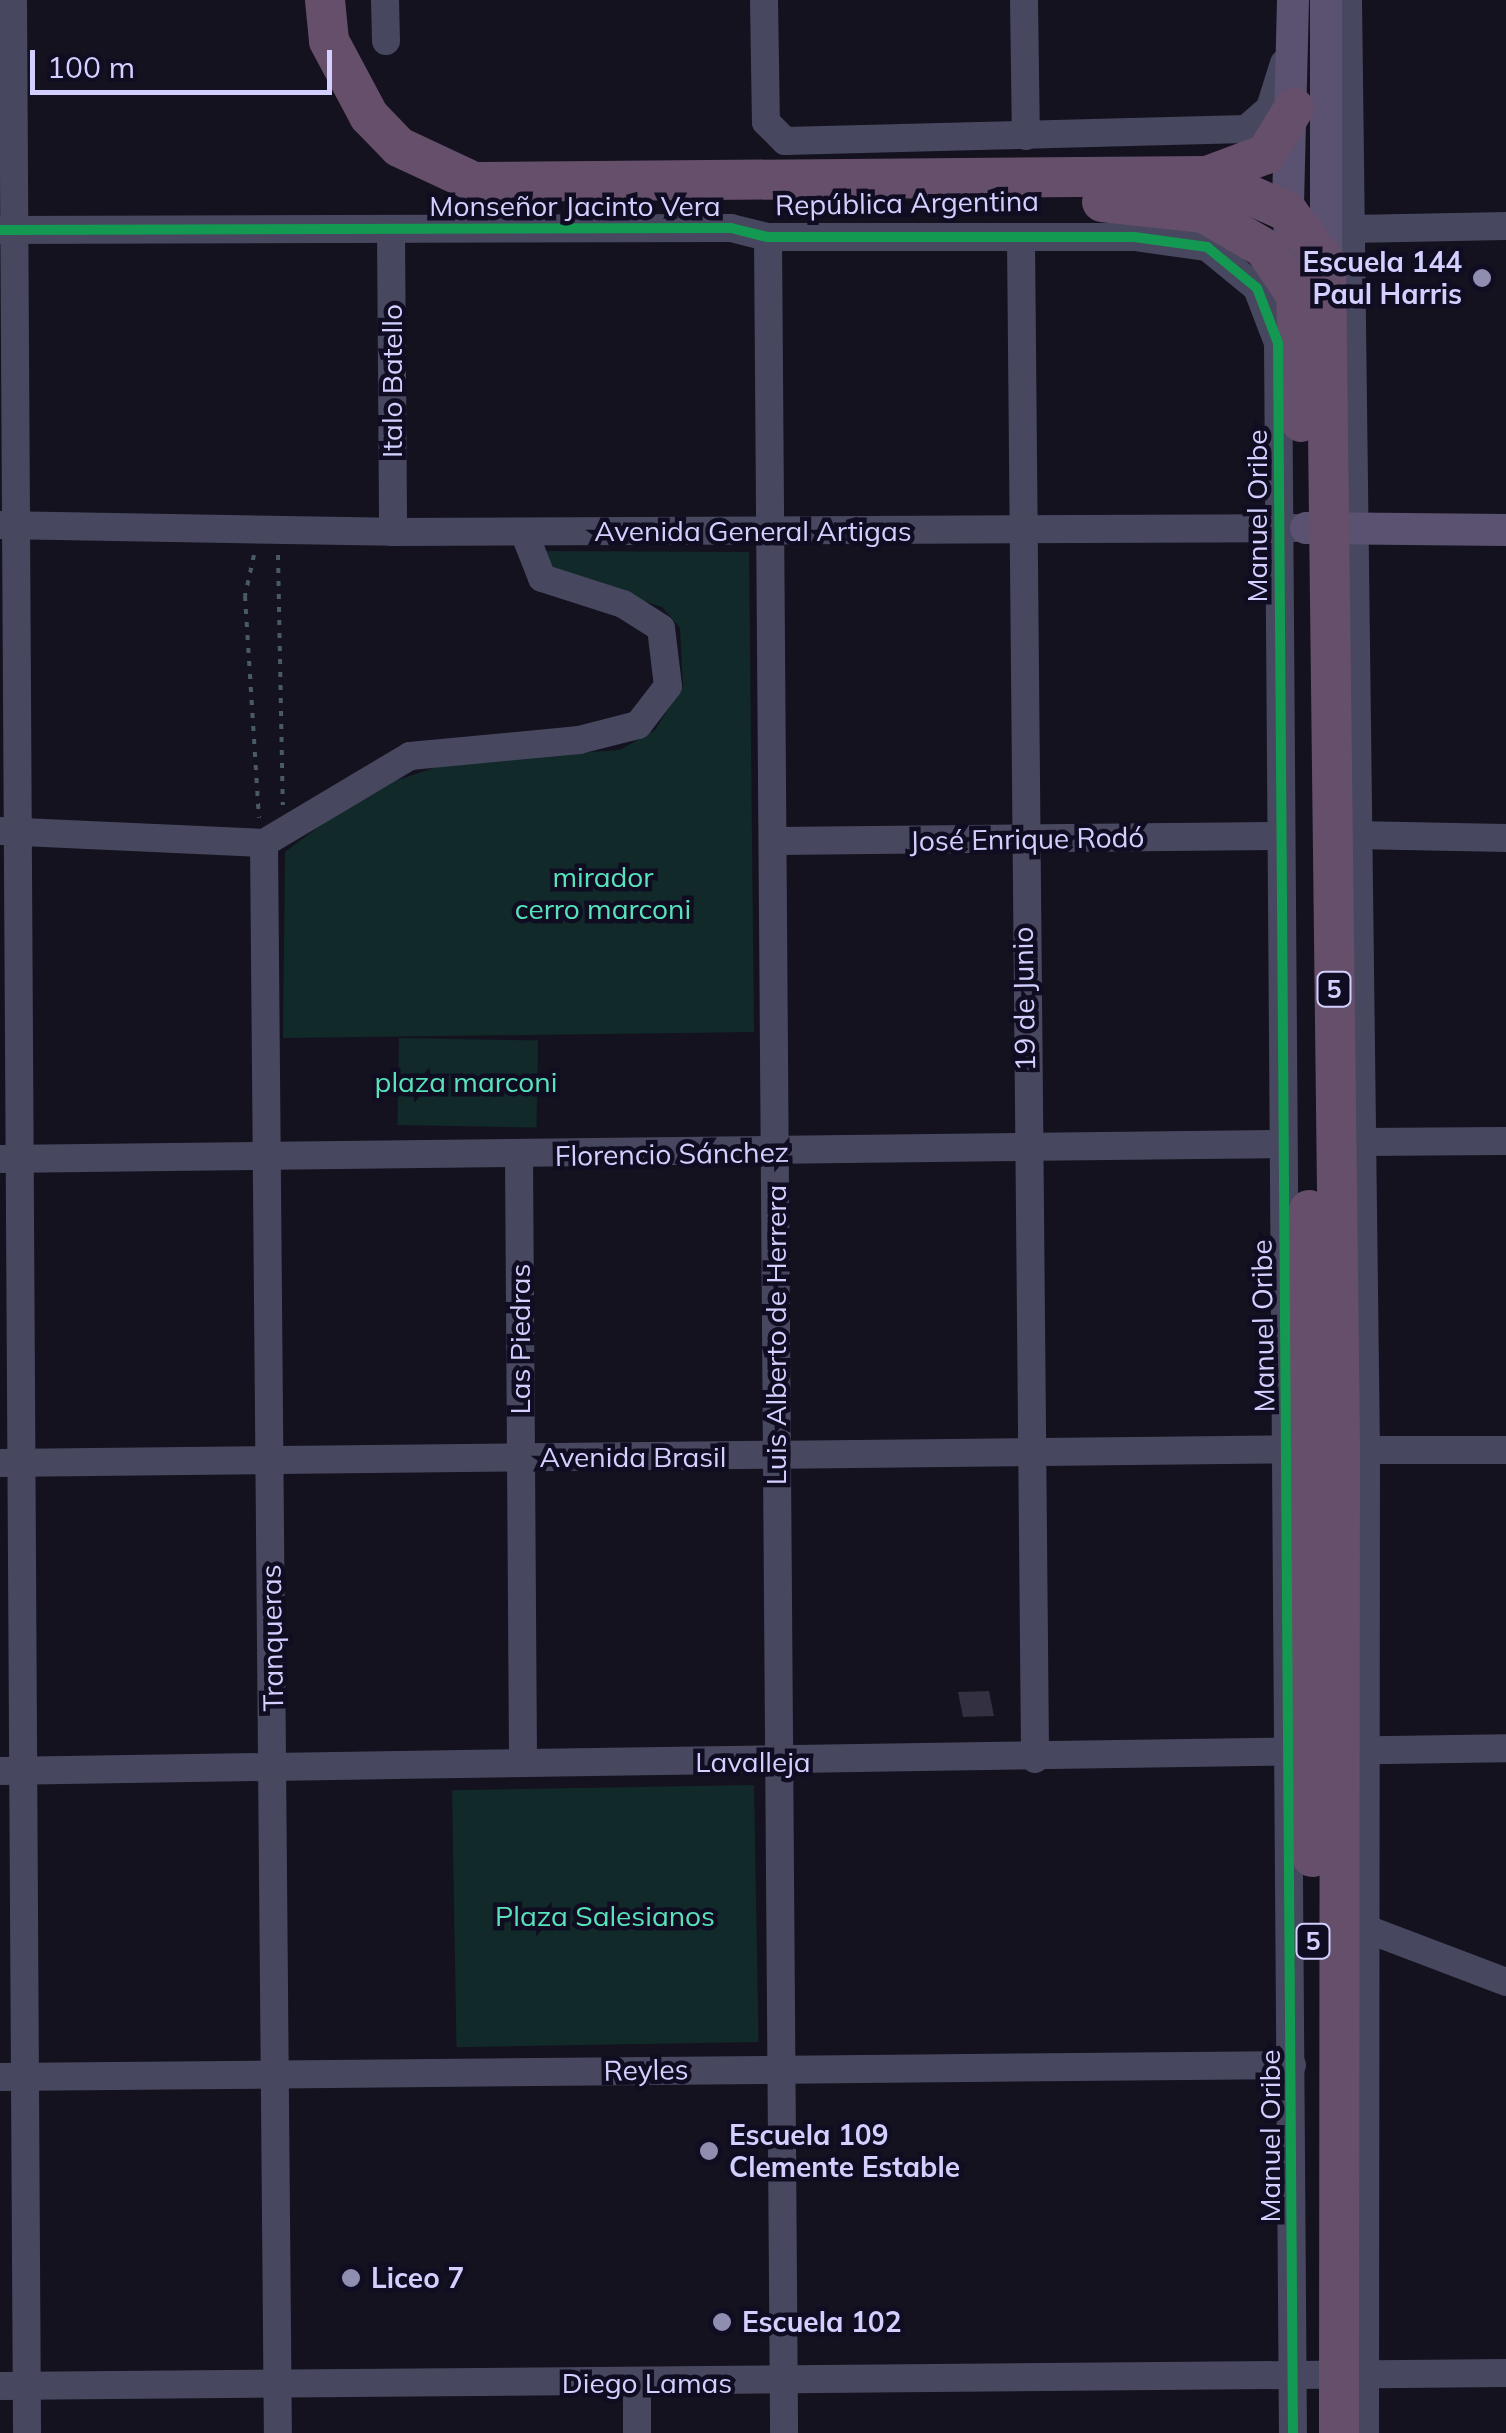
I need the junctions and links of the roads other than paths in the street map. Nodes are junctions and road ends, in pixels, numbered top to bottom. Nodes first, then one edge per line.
1 (13, 0) edge
2 (300, 0) edge
3 (325, 0) edge
4 (385, 0) edge
5 (764, 0) edge
6 (1024, 0) edge
7 (1326, 0) edge
8 (1348, 0) edge
9 (1293, 8) edge
10 (386, 41) dead end
11 (1294, 108) junction
12 (1026, 136) junction
13 (1208, 176) junction
14 (1288, 212) junction
15 (1506, 226) edge
16 (1352, 229) junction
17 (8, 230) edge
18 (392, 230) junction
19 (768, 238) junction
20 (1021, 239) junction
21 (1207, 247) joint
22 (1326, 264) junction
23 (1296, 295) junction
24 (7, 524) edge
25 (1317, 528) junction
26 (772, 529) junction
27 (1506, 530) edge
28 (393, 532) junction
29 (524, 532) junction
30 (1022, 532) junction
31 (7, 741) edge
32 (8, 830) edge
33 (1354, 835) junction
34 (1280, 836) junction
35 (1506, 838) edge
36 (274, 839) junction
37 (1022, 839) junction
38 (775, 841) junction
39 (1358, 1142) junction
40 (1506, 1142) edge
41 (1284, 1144) junction
42 (1026, 1146) junction
43 (777, 1154) junction
44 (519, 1156) junction
45 (271, 1157) junction
46 (10, 1159) edge
47 (1326, 1450) junction
48 (1506, 1450) edge
49 (1029, 1452) junction
50 (775, 1456) junction
51 (270, 1457) junction
52 (520, 1458) junction
53 (12, 1463) edge
54 (1506, 1748) edge
55 (1324, 1750) junction
56 (1035, 1760) junction
57 (523, 1762) junction
58 (779, 1762) junction
59 (274, 1767) junction
60 (12, 1771) edge
61 (1364, 1928) junction
62 (1506, 1982) edge
63 (1292, 2065) junction
64 (780, 2069) junction
65 (275, 2074) junction
66 (12, 2077) edge
67 (1329, 2373) junction
68 (1506, 2373) edge
69 (637, 2382) junction
70 (278, 2383) junction
71 (784, 2384) junction
72 (14, 2386) edge
73 (27, 2433) edge
74 (278, 2433) edge
75 (638, 2433) edge
76 (784, 2433) edge
77 (1293, 2433) edge
78 (1319, 2433) edge
79 (1340, 2433) edge
80 (1365, 2433) edge

1 - 17 street
2 - 23 highway, República Argentina
3 - 13 highway, República Argentina
4 - 10 street
5 - 12 street
6 - 12 street
7 - 22 main road, 5
8 - 16 street
9 - 11 main road, 5
9 - 12 street
11 - 13 highway
11 - 14 main road, 5
13 - 14 highway, República Argentina
14 - 22 highway, República Argentina
14 - 23 main road, 5
15 - 16 street
16 - 25 street
17 - 18 street, Monseñor Jacinto Vera
17 - 24 street
18 - 19 street, Monseñor Jacinto Vera
18 - 28 street, Italo Batello
19 - 20 street, Monseñor Jacinto Vera
19 - 26 street, Luis Alberto de Herrera
20 - 21 street, Monseñor Jacinto Vera
20 - 30 street, 19 de Junio
21 - 25 street, Manuel Oribe
22 - 25 highway, Manuel Oribe / 5
23 - 25 highway, Manuel Oribe / 5
24 - 28 street, Avenida General Artigas
24 - 31 street
25 - 27 main road, Avenida General Artigas
25 - 30 street, Avenida General Artigas
25 - 33 street
25 - 34 street, Manuel Oribe
25 - 47 highway, Manuel Oribe / 5
26 - 29 street, Avenida General Artigas
26 - 30 street, Avenida General Artigas
26 - 38 street, Luis Alberto de Herrera
28 - 29 street, Avenida General Artigas
29 - 36 street
30 - 37 street, 19 de Junio
31 - 32 street
32 - 36 street
32 - 46 street
33 - 35 street
33 - 39 street
34 - 37 street, José Enrique Rodó
34 - 41 street, Manuel Oribe
36 - 45 street, Tranqueras
37 - 38 street, José Enrique Rodó
37 - 42 street, 19 de Junio
38 - 43 street, Luis Alberto de Herrera
39 - 40 street
39 - 47 street
41 - 42 street, Florencio Sánchez
41 - 47 street, Manuel Oribe
42 - 43 street, Florencio Sánchez
42 - 49 street, 19 de Junio
43 - 44 street, Florencio Sánchez
43 - 50 street, Luis Alberto de Herrera
44 - 45 street, Florencio Sánchez
44 - 52 street, Las Piedras
45 - 46 street, Florencio Sánchez
45 - 51 street, Tranqueras
46 - 53 street
47 - 48 street, Avenida Brasil
47 - 49 street, Avenida Brasil
47 - 55 street
47 - 55 street, Manuel Oribe
47 - 55 highway, Manuel Oribe / 5
49 - 50 street, Avenida Brasil
49 - 56 street, 19 de Junio
50 - 52 street, Avenida Brasil
50 - 58 street, Luis Alberto de Herrera
51 - 52 street, Avenida Brasil
51 - 53 street, Avenida Brasil
51 - 59 street, Tranqueras
52 - 57 street, Las Piedras
53 - 60 street
54 - 55 street, Lavalleja
55 - 56 street, Lavalleja
55 - 61 street
55 - 63 street, Manuel Oribe
55 - 67 highway, Manuel Oribe / 5
56 - 58 street, Lavalleja
57 - 58 street, Lavalleja
57 - 59 street, Lavalleja
58 - 64 street, Luis Alberto de Herrera
59 - 60 street, Lavalleja
59 - 65 street, Tranqueras
60 - 66 street
61 - 62 street
61 - 67 street
63 - 64 street, Reyles
63 - 67 street, Manuel Oribe
64 - 65 street, Reyles
64 - 71 street, Luis Alberto de Herrera
65 - 66 street, Reyles
65 - 70 street, Tranqueras
66 - 72 street
67 - 68 street, Diego Lamas
67 - 71 street, Diego Lamas
67 - 77 street, Manuel Oribe
67 - 78 highway, Manuel Oribe / 5
67 - 79 highway, Manuel Oribe / 5
67 - 80 street
69 - 70 street, Diego Lamas
69 - 71 street, Diego Lamas
69 - 75 street
70 - 72 street, Diego Lamas
70 - 74 street, Tranqueras
71 - 76 street, Luis Alberto de Herrera
72 - 73 street

